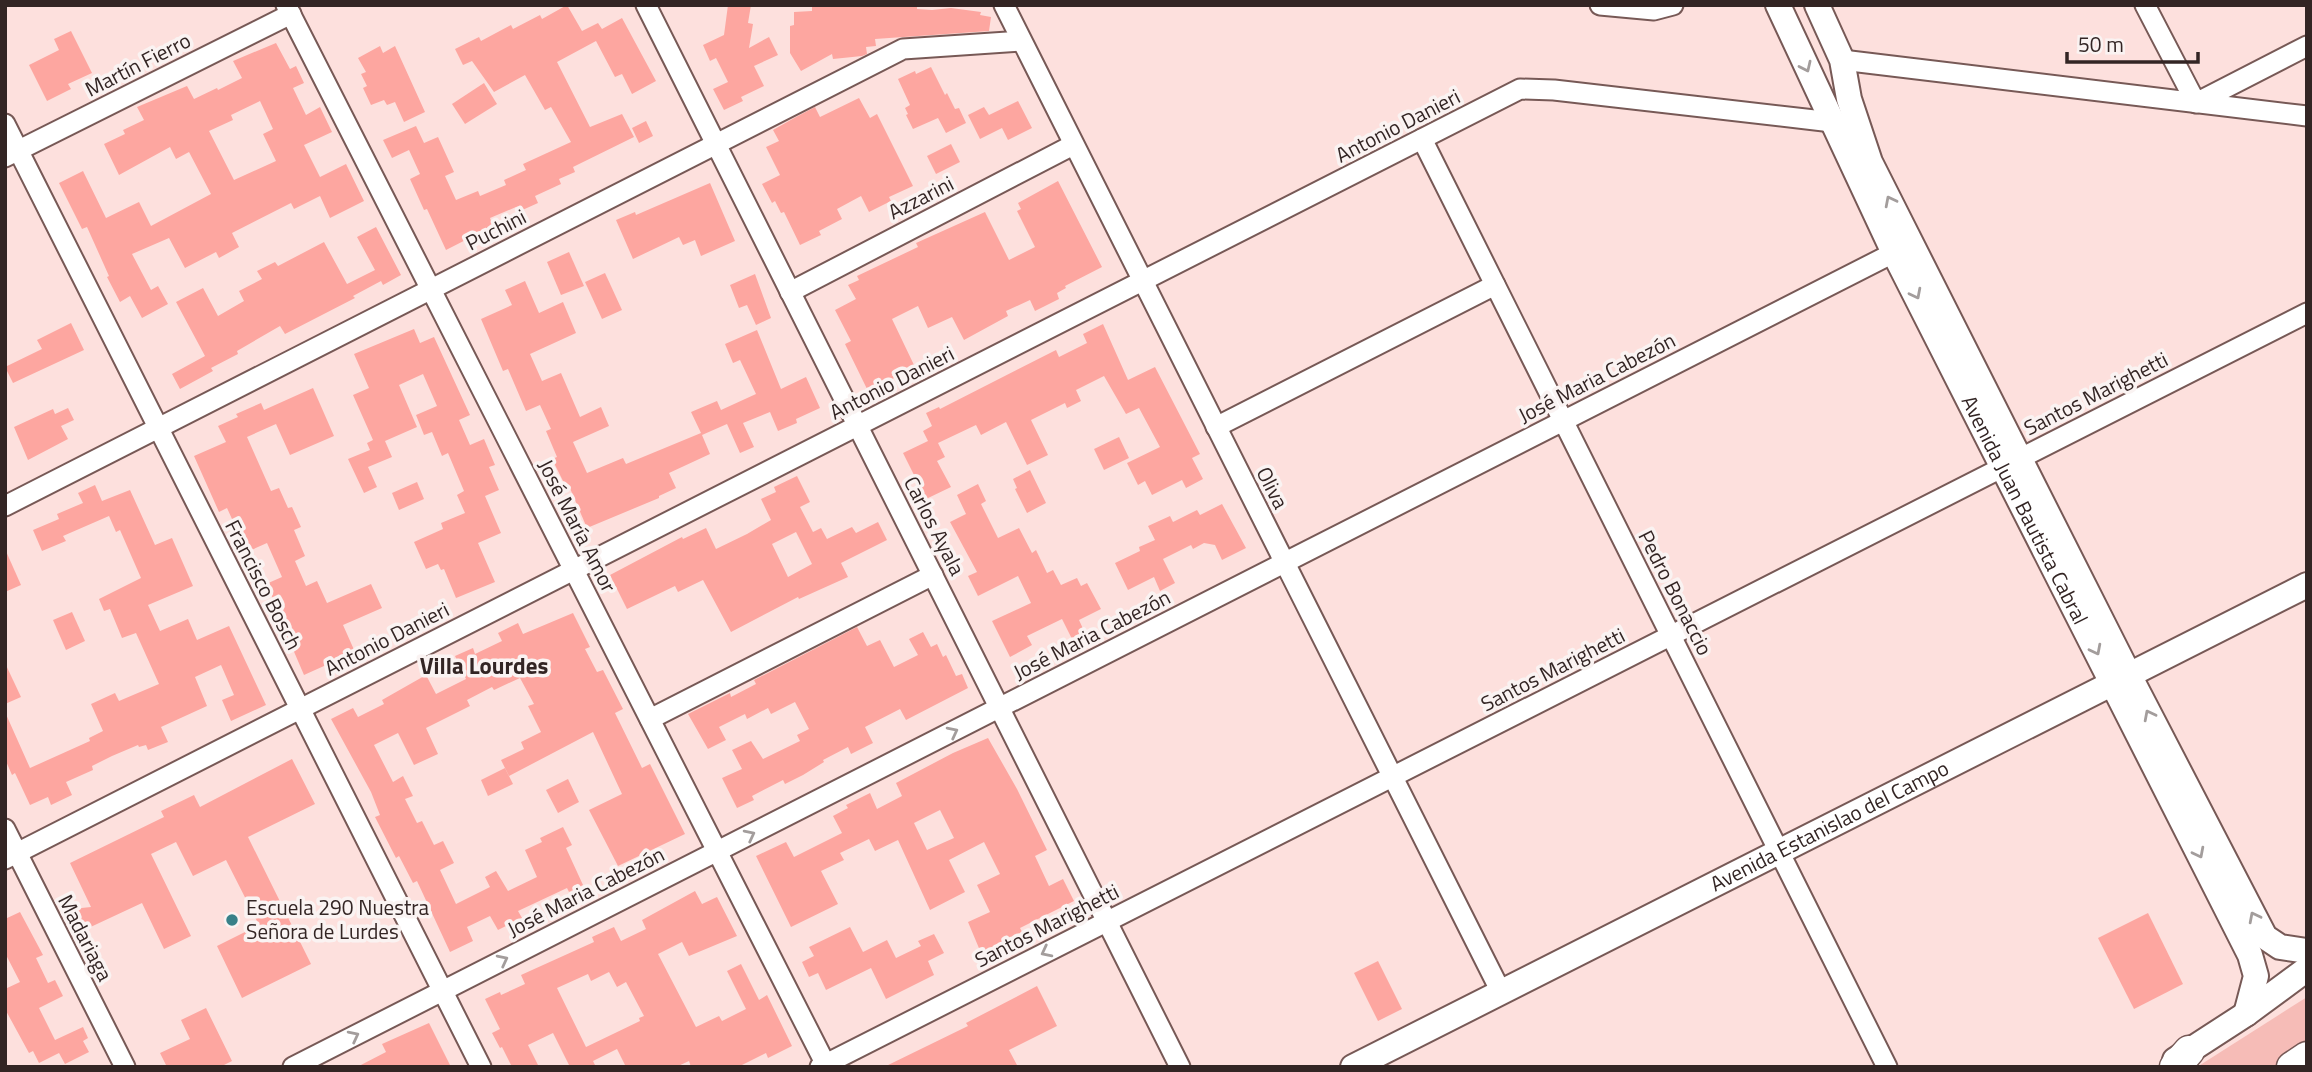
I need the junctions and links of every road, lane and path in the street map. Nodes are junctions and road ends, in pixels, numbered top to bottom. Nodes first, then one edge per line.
1 (646, 5) edge
2 (1004, 5) edge
3 (1600, 5) edge
4 (1673, 5) edge
5 (1778, 5) edge
6 (1817, 5) edge
7 (2145, 5) edge
8 (288, 10) edge
9 (1021, 41) junction
10 (2307, 46) edge
11 (1842, 60) junction
12 (2196, 103) junction
13 (2307, 116) edge
14 (1832, 122) junction
15 (5, 124) edge
16 (1422, 139) junction
17 (716, 144) junction
18 (1073, 145) junction
19 (12, 154) edge
20 (1903, 248) junction
21 (1142, 281) junction
22 (1495, 285) junction
23 (431, 289) junction
24 (790, 292) junction
25 (2307, 313) edge
26 (1563, 421) junction
27 (858, 426) junction
28 (1216, 427) junction
29 (158, 428) junction
30 (2011, 463) junction
31 (5, 506) edge
32 (1284, 563) junction
33 (574, 570) junction
34 (933, 575) junction
35 (2307, 585) edge
36 (1671, 636) junction
37 (2121, 679) junction
38 (1000, 708) junction
39 (300, 709) junction
40 (650, 719) junction
41 (1392, 777) junction
42 (5, 829) edge
43 (717, 851) junction
44 (1779, 852) junction
45 (11, 856) edge
46 (1107, 921) junction
47 (2307, 951) edge
48 (2307, 969) edge
49 (442, 991) junction
50 (1501, 992) junction
51 (2246, 1014) junction
52 (2307, 1057) edge
53 (2176, 1062) edge
54 (824, 1066) edge
55 (125, 1067) edge
56 (293, 1067) edge
57 (481, 1067) edge
58 (1180, 1067) edge
59 (1353, 1067) edge
60 (1887, 1067) edge
61 (2292, 1067) edge

1 - 17 street, Carlos Ayala
2 - 9 street, Oliva
3 - 4 street
5 -> 14 main road, Avenida Juan Bautista Cabral
6 - 11 main road, Avenida Juan Bautista Cabral
7 - 12 street
8 - 19 street, Martín Fierro
8 - 23 street, José María Amor
9 - 17 street, Puchini
9 - 18 street, Oliva
10 - 12 street
11 - 12 street
20 -> 11 main road, Avenida Juan Bautista Cabral
12 - 13 street
14 - 16 street, Antonio Danieri
14 - 20 main road, Avenida Juan Bautista Cabral
15 - 19 street, Francisco Bosch
16 - 21 street, Antonio Danieri
16 - 22 street, Pedro Bonaccio
17 - 23 street, Puchini
17 - 24 street, Carlos Ayala
18 - 21 street, Oliva
18 - 24 street, Azzarini
19 - 29 street, Francisco Bosch
20 - 26 street, José Maria Cabezón
20 - 30 main road, Avenida Juan Bautista Cabral
21 - 27 street, Antonio Danieri
21 - 28 street, Oliva
22 - 26 street, Pedro Bonaccio
22 - 28 street
23 - 29 street, Puchini
23 - 33 street, José María Amor
24 - 27 street, Carlos Ayala
25 - 30 street, Santos Marighetti
26 - 32 street, José Maria Cabezón
26 - 36 street, Pedro Bonaccio
27 - 33 street, Antonio Danieri
27 - 34 street, Carlos Ayala
28 - 32 street, Oliva
29 - 31 street, Puchini
29 - 39 street, Francisco Bosch
30 - 36 street, Santos Marighetti
30 - 37 main road, Avenida Juan Bautista Cabral
32 - 38 street, José Maria Cabezón
32 - 41 street, Oliva
33 - 39 street, Antonio Danieri
33 - 40 street, José María Amor
34 - 38 street, Carlos Ayala
34 - 40 street
35 - 37 main road, Avenida Estanislao del Campo
36 - 41 street, Santos Marighetti
36 - 44 street, Pedro Bonaccio
37 - 44 main road, Avenida Estanislao del Campo
47 -> 37 main road, Avenida Juan Bautista Cabral
37 -> 51 main road, Avenida Juan Bautista Cabral
43 -> 38 street, José Maria Cabezón
38 - 46 street, Carlos Ayala
39 - 45 street, Antonio Danieri
39 - 49 street, Francisco Bosch
40 - 43 street, José María Amor
41 - 46 street, Santos Marighetti
41 - 50 street, Oliva
42 - 45 street, Madariaga
49 -> 43 street, José Maria Cabezón
43 - 54 street, José María Amor
44 - 50 main road, Avenida Estanislao del Campo
44 - 60 street, Pedro Bonaccio
45 - 55 street, Madariaga
46 -> 54 street, Santos Marighetti
46 - 58 street, Carlos Ayala
48 - 51 main road
56 -> 49 street, José Maria Cabezón
49 - 57 street, Francisco Bosch
50 - 59 main road, Avenida Estanislao del Campo
51 - 53 main road
52 - 61 highway

